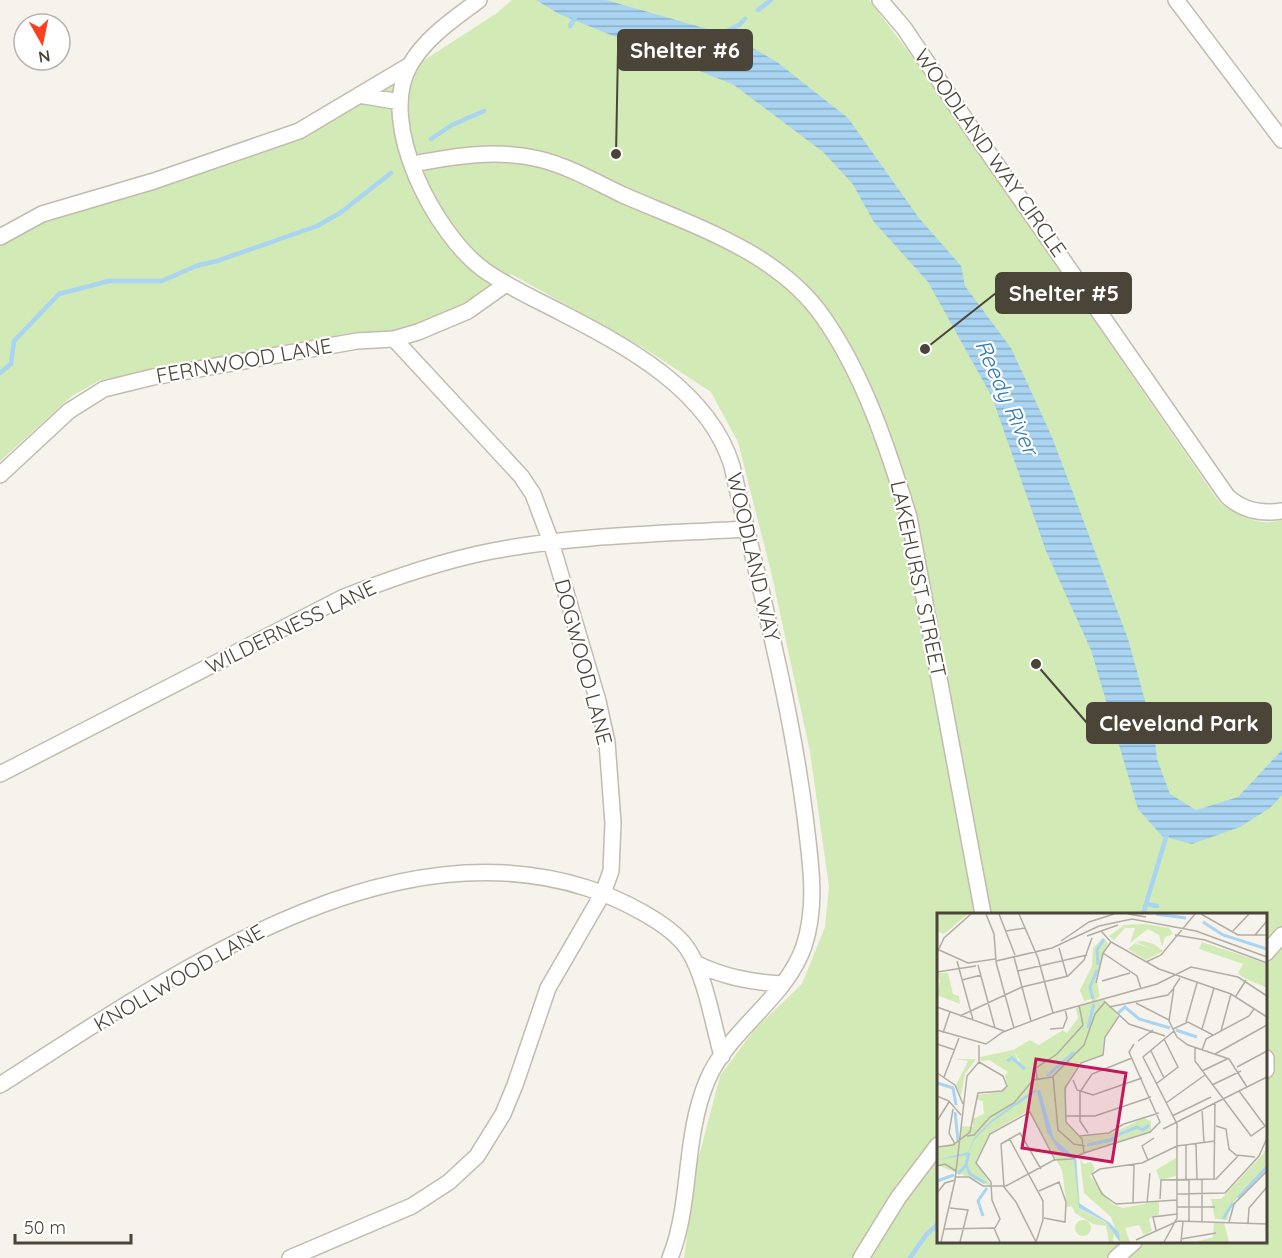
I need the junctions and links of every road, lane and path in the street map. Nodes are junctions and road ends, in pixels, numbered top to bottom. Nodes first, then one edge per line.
1 (479, 0) edge
2 (880, 0) edge
3 (1176, 0) edge
4 (410, 65) junction
5 (359, 95) junction
6 (400, 102) junction
7 (1282, 140) edge
8 (413, 164) junction
9 (0, 237) edge
10 (507, 284) junction
11 (394, 339) junction
12 (0, 476) edge
13 (1282, 511) edge
14 (746, 529) junction
15 (551, 542) junction
16 (0, 774) edge
17 (603, 893) junction
18 (983, 913) edge
19 (1282, 935) edge
20 (1267, 952) edge
21 (695, 963) junction
22 (782, 984) junction
23 (722, 1056) junction
24 (0, 1085) edge
25 (937, 1148) edge
26 (1133, 1243) edge
27 (290, 1258) edge
28 (670, 1258) edge
29 (861, 1258) edge
30 (1116, 1258) edge

1 - 4 street, WOODLAND WAY
2 - 13 street, WOODLAND WAY CIRCLE
3 - 7 street
4 - 5 street
4 - 6 street, WOODLAND WAY
5 - 6 street
5 - 9 street
6 - 8 street, WOODLAND WAY
8 - 10 street, WOODLAND WAY
8 - 18 street, LAKEHURST STREET
10 - 11 street, FERNWOOD LANE
10 - 14 street, WOODLAND WAY
11 - 12 street, FERNWOOD LANE
11 - 15 street, DOGWOOD LANE
14 - 15 street, WILDERNESS LANE
14 - 22 street, WOODLAND WAY
15 - 16 street, WILDERNESS LANE
15 - 17 street, DOGWOOD LANE
17 - 21 street, KNOLLWOOD LANE
17 - 24 street, KNOLLWOOD LANE
17 - 27 street, DOGWOOD LANE
19 - 20 street
21 - 22 street, KNOLLWOOD LANE
21 - 23 street, KNOLLWOOD LANE
22 - 23 street, WOODLAND WAY
23 - 28 street, WOODLAND WAY
25 - 29 street
26 - 30 street

